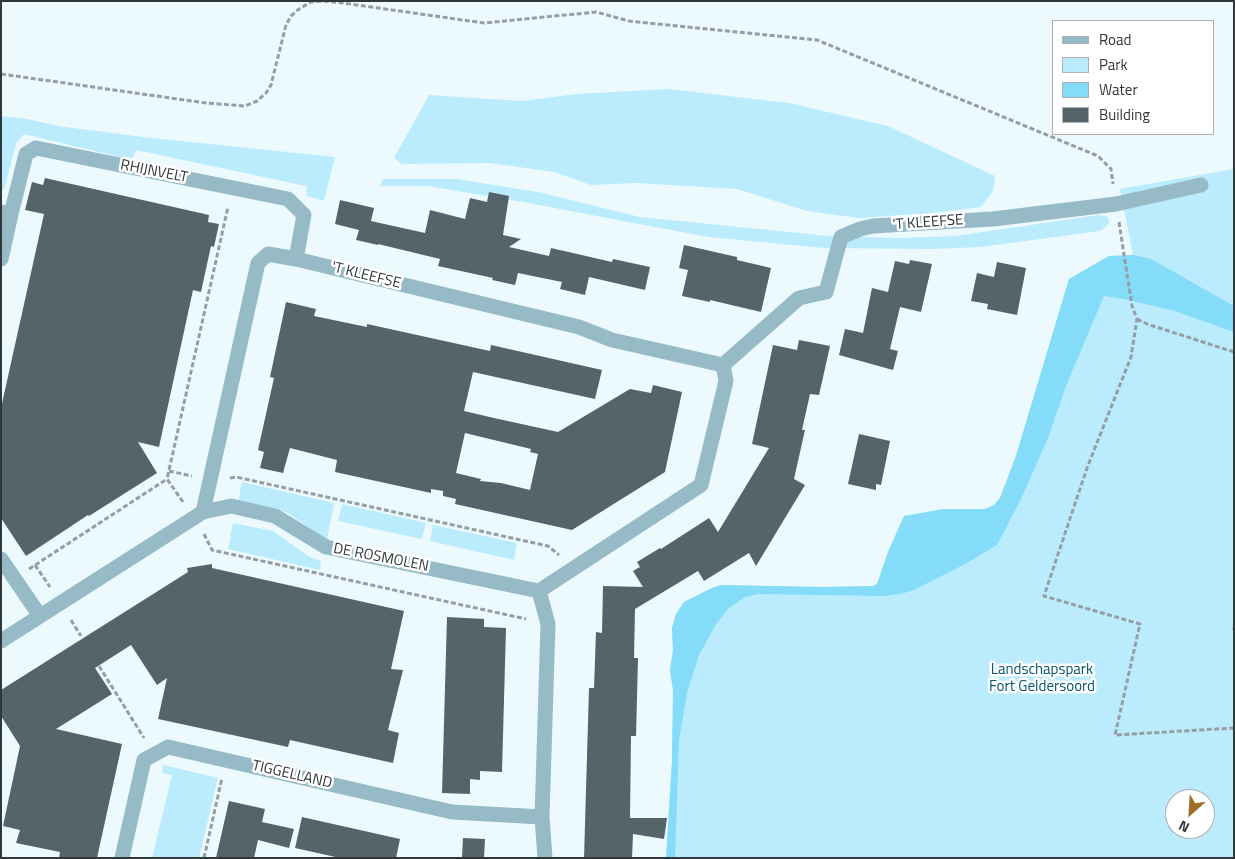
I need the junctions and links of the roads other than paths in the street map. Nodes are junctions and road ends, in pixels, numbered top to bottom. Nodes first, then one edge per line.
1 (1201, 185) dead end
2 (6, 213) edge
3 (1, 259) edge
4 (296, 259) junction
5 (723, 365) junction
6 (198, 515) junction
7 (1, 559) edge
8 (539, 590) junction
9 (40, 616) junction
10 (1, 641) edge
11 (542, 817) junction
12 (122, 858) edge
13 (545, 858) edge

1 - 5 street, 'T KLEEFSE
2 - 3 street, RHIJNVELT
2 - 4 street, RHIJNVELT
4 - 5 street, 'T KLEEFSE
4 - 6 street, 'T KLEEFSE
5 - 8 street
6 - 8 street, DE ROSMOLEN
6 - 9 street, DE ROSMOLEN
7 - 9 street
8 - 11 street
9 - 10 street, DE ROSMOLEN
11 - 12 street, TIGGELLAND
11 - 13 street

